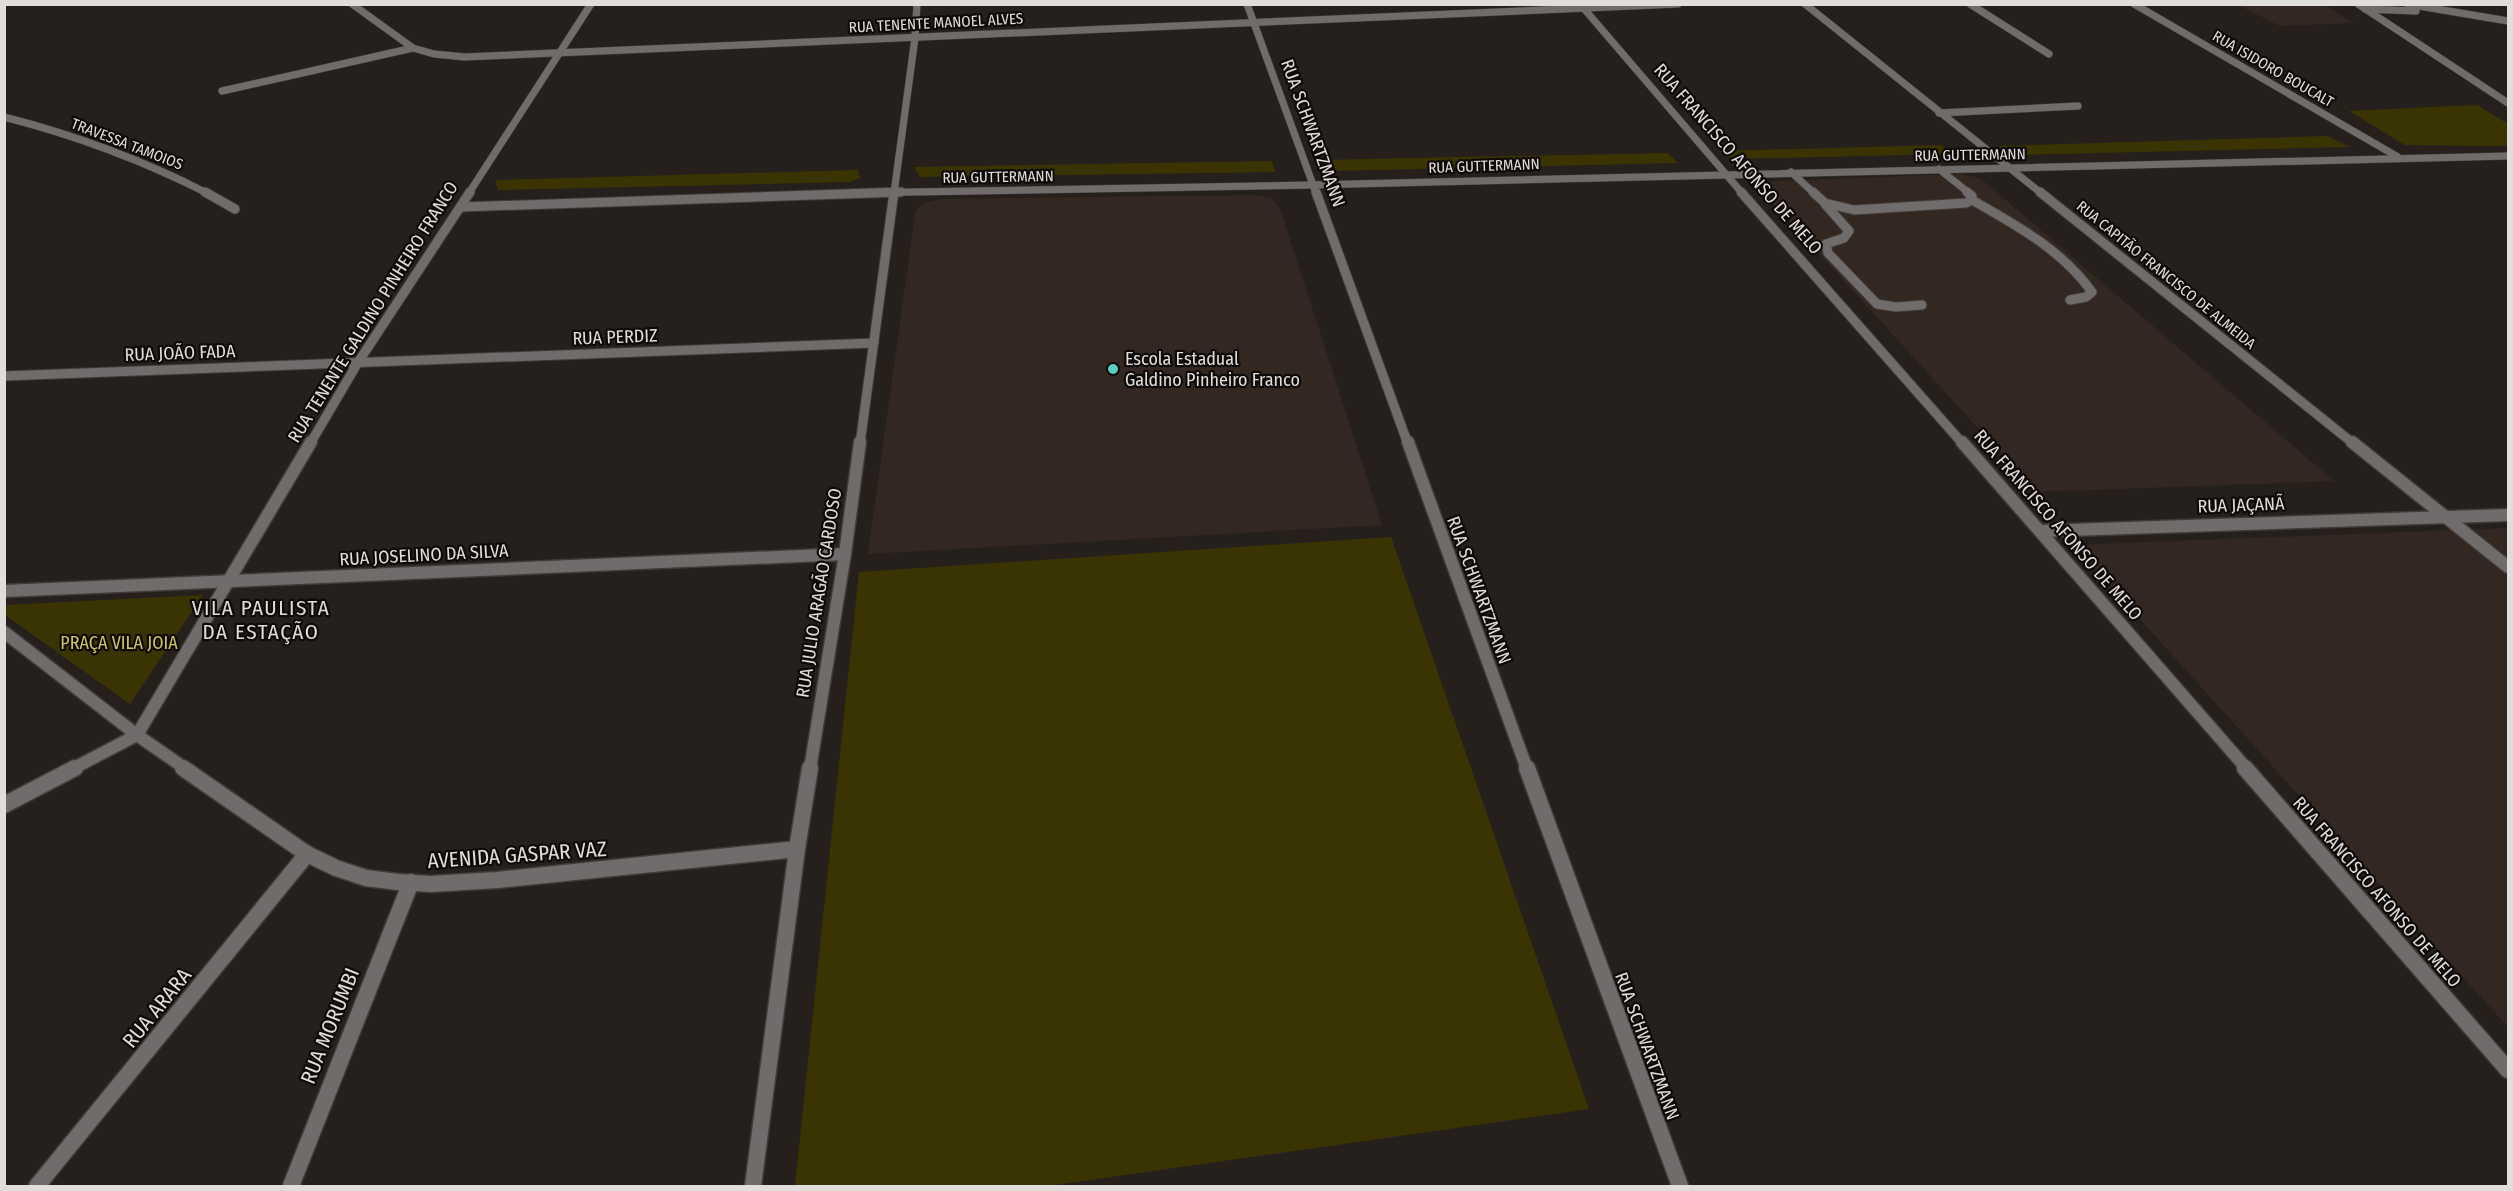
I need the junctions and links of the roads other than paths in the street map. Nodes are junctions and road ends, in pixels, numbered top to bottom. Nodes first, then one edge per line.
1 (352, 4) edge
2 (591, 4) edge
3 (917, 4) edge
4 (1247, 4) edge
5 (1678, 4) edge
6 (1805, 4) edge
7 (1970, 4) edge
8 (2134, 4) edge
9 (2407, 4) edge
10 (1582, 7) edge
11 (2362, 7) edge
12 (2447, 11) junction
13 (2508, 21) edge
14 (1254, 22) junction
15 (915, 38) junction
16 (413, 48) junction
17 (560, 54) junction
18 (2049, 54) dead end
19 (222, 91) dead end
20 (2508, 103) edge
21 (2078, 106) dead end
22 (1939, 113) junction
23 (4, 117) edge
24 (2508, 156) edge
25 (2399, 158) junction
26 (2007, 168) junction
27 (1939, 169) junction
28 (1791, 172) junction
29 (1725, 174) junction
30 (1312, 185) junction
31 (894, 192) junction
32 (1972, 200) junction
33 (1825, 203) junction
34 (461, 207) junction
35 (235, 209) dead end
36 (2070, 300) dead end
37 (1922, 305) dead end
38 (874, 343) junction
39 (357, 364) junction
40 (4, 376) edge
41 (2443, 515) junction
42 (2508, 515) edge
43 (2040, 531) junction
44 (844, 554) junction
45 (2508, 567) edge
46 (228, 582) junction
47 (4, 591) edge
48 (4, 632) edge
49 (137, 735) junction
50 (4, 805) edge
51 (797, 849) junction
52 (307, 854) junction
53 (411, 882) junction
54 (2508, 1070) edge
55 (37, 1186) edge
56 (291, 1186) edge
57 (753, 1186) edge
58 (1680, 1186) edge

1 - 16 street
2 - 17 street, RUA TENENTE GALDINO PINHEIRO FRANCO
3 - 15 street, RUA JULIO ARAGÃO CARDOSO
4 - 14 street, RUA SCHWARTZMANN
5 - 10 street, RUA TENENTE MANOEL ALVES
6 - 22 street, RUA CAPITÃO FRANCISCO DE ALMEIDA
7 - 18 street
8 - 25 street, RUA ISIDORO BOUCALT
9 - 12 street
10 - 14 street, RUA TENENTE MANOEL ALVES
10 - 29 street, RUA FRANCISCO AFONSO DE MELO
11 - 12 street
11 - 20 street
12 - 13 street
14 - 15 street, RUA TENENTE MANOEL ALVES
14 - 30 street, RUA SCHWARTZMANN
15 - 17 street, RUA TENENTE MANOEL ALVES
15 - 31 street, RUA JULIO ARAGÃO CARDOSO
16 - 17 street, RUA TENENTE MANOEL ALVES
16 - 19 street
17 - 34 street, RUA TENENTE GALDINO PINHEIRO FRANCO
21 - 22 street
22 - 26 street, RUA CAPITÃO FRANCISCO DE ALMEIDA
23 - 35 street, TRAVESSA TAMOIOS
24 - 25 street, RUA GUTTERMANN
25 - 26 street, RUA GUTTERMANN
26 - 27 street, RUA GUTTERMANN
26 - 41 street, RUA CAPITÃO FRANCISCO DE ALMEIDA
27 - 28 street, RUA GUTTERMANN
27 - 32 street
28 - 29 street, RUA GUTTERMANN
28 - 33 street
29 - 30 street, RUA GUTTERMANN
29 - 43 street, RUA FRANCISCO AFONSO DE MELO
30 - 31 street, RUA GUTTERMANN
30 - 58 street, RUA SCHWARTZMANN
31 - 34 street, RUA GUTTERMANN
31 - 38 street, RUA JULIO ARAGÃO CARDOSO
32 - 33 street
32 - 36 street
33 - 37 street
34 - 39 street, RUA TENENTE GALDINO PINHEIRO FRANCO
38 - 39 street, RUA PERDIZ
38 - 44 street, RUA JULIO ARAGÃO CARDOSO
39 - 40 street, RUA JOÃO FADA
39 - 46 street, RUA TENENTE GALDINO PINHEIRO FRANCO
41 - 42 street, RUA JAÇANÃ
41 - 43 street, RUA JAÇANÃ
41 - 45 street, RUA CAPITÃO FRANCISCO DE ALMEIDA
43 - 54 street, RUA FRANCISCO AFONSO DE MELO
44 - 46 street, RUA JOSELINO DA SILVA
44 - 51 street, RUA JULIO ARAGÃO CARDOSO
46 - 47 street, RUA JOSELINO DA SILVA
46 - 49 street, RUA TENENTE GALDINO PINHEIRO FRANCO
48 - 49 street, AVENIDA GASPAR VAZ
49 - 50 street
49 - 52 street, AVENIDA GASPAR VAZ
51 - 53 street, AVENIDA GASPAR VAZ
51 - 57 street, RUA JULIO ARAGÃO CARDOSO
52 - 53 street, AVENIDA GASPAR VAZ
52 - 55 street, RUA ARARA
53 - 56 street, RUA MORUMBI

